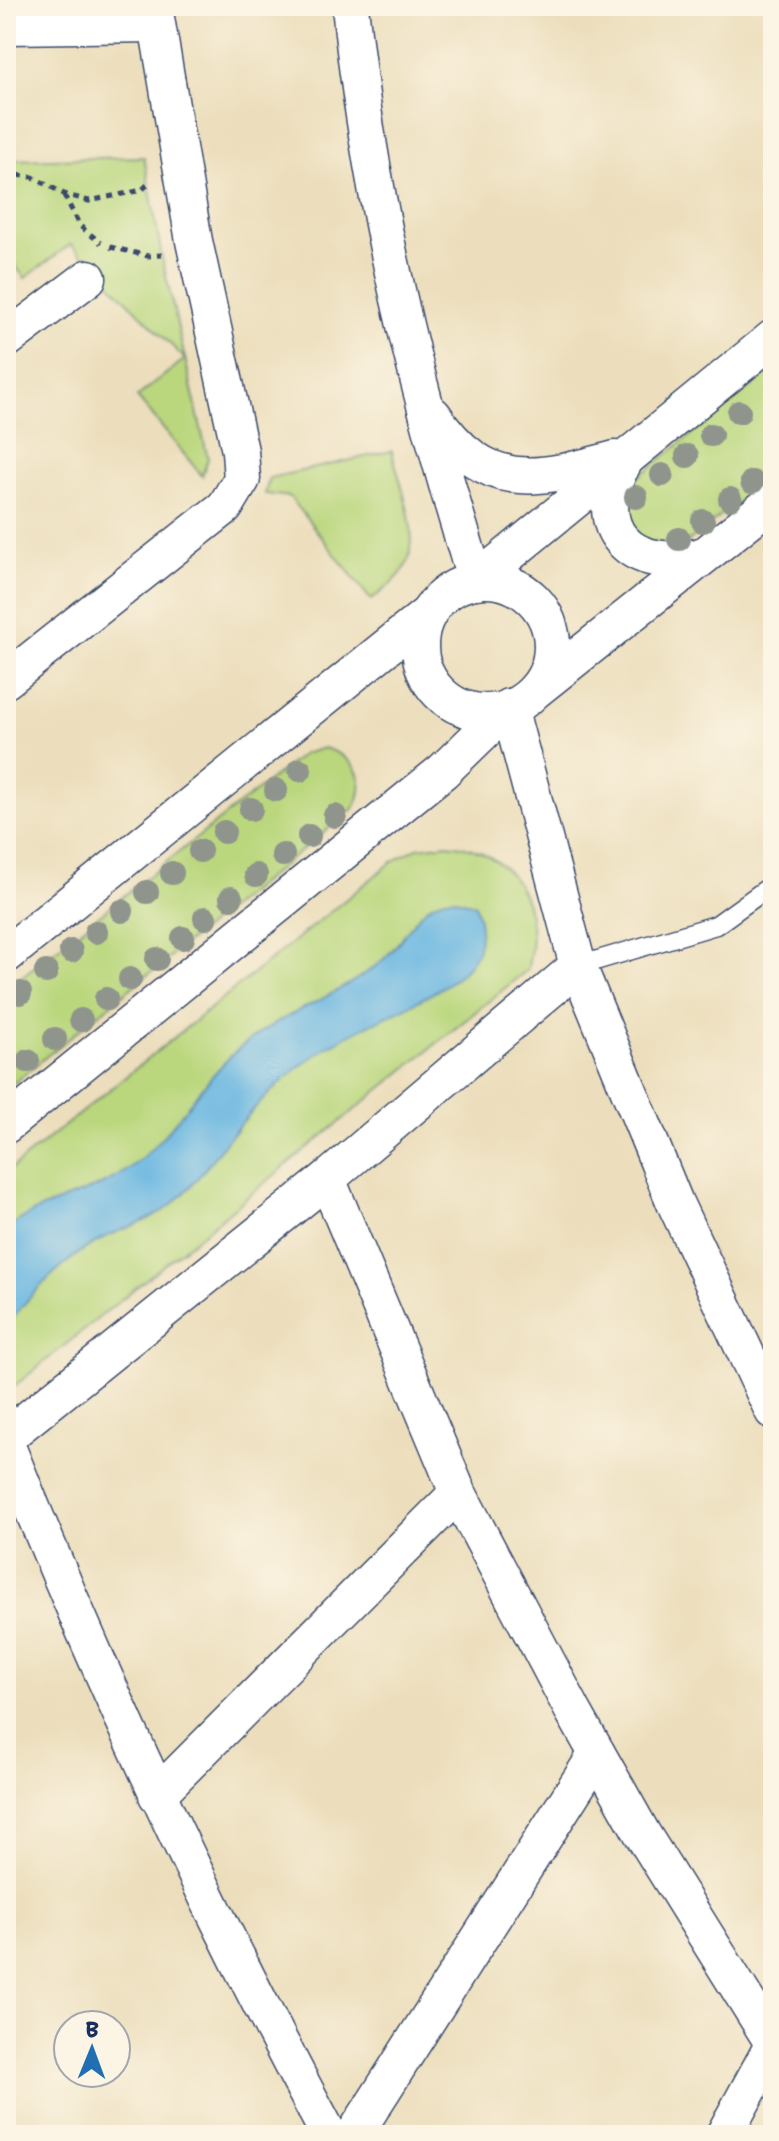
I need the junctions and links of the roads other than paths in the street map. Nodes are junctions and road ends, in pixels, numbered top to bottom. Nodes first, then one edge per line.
1 (350, 6) edge
2 (155, 15) edge
3 (6, 26) edge
4 (88, 278) dead end
5 (773, 338) edge
6 (6, 340) edge
7 (422, 400) junction
8 (628, 456) junction
9 (773, 501) edge
10 (706, 554) junction
11 (476, 581) junction
12 (430, 612) junction
13 (6, 680) edge
14 (521, 700) junction
15 (773, 884) edge
16 (6, 955) edge
17 (578, 966) junction
18 (6, 1125) edge
19 (327, 1179) junction
20 (773, 1411) edge
21 (6, 1437) edge
22 (6, 1444) edge
23 (458, 1493) junction
24 (597, 1754) junction
25 (157, 1795) junction
26 (773, 2044) edge
27 (329, 2135) edge
28 (354, 2135) edge
29 (724, 2135) edge

1 - 7 street
2 - 3 street
2 - 13 street
4 - 6 street
5 - 8 street
7 - 8 street
7 - 11 street
8 - 10 street
8 - 11 street
9 - 10 street
10 - 14 street
11 - 12 street
11 - 14 street
12 - 14 street
12 - 16 street
14 - 17 street
14 - 18 street
15 - 17 lane
17 - 19 street
17 - 20 street
19 - 21 street
19 - 23 street
22 - 25 street
23 - 24 street
23 - 25 street
24 - 26 street
24 - 28 street
25 - 27 street
26 - 29 street

